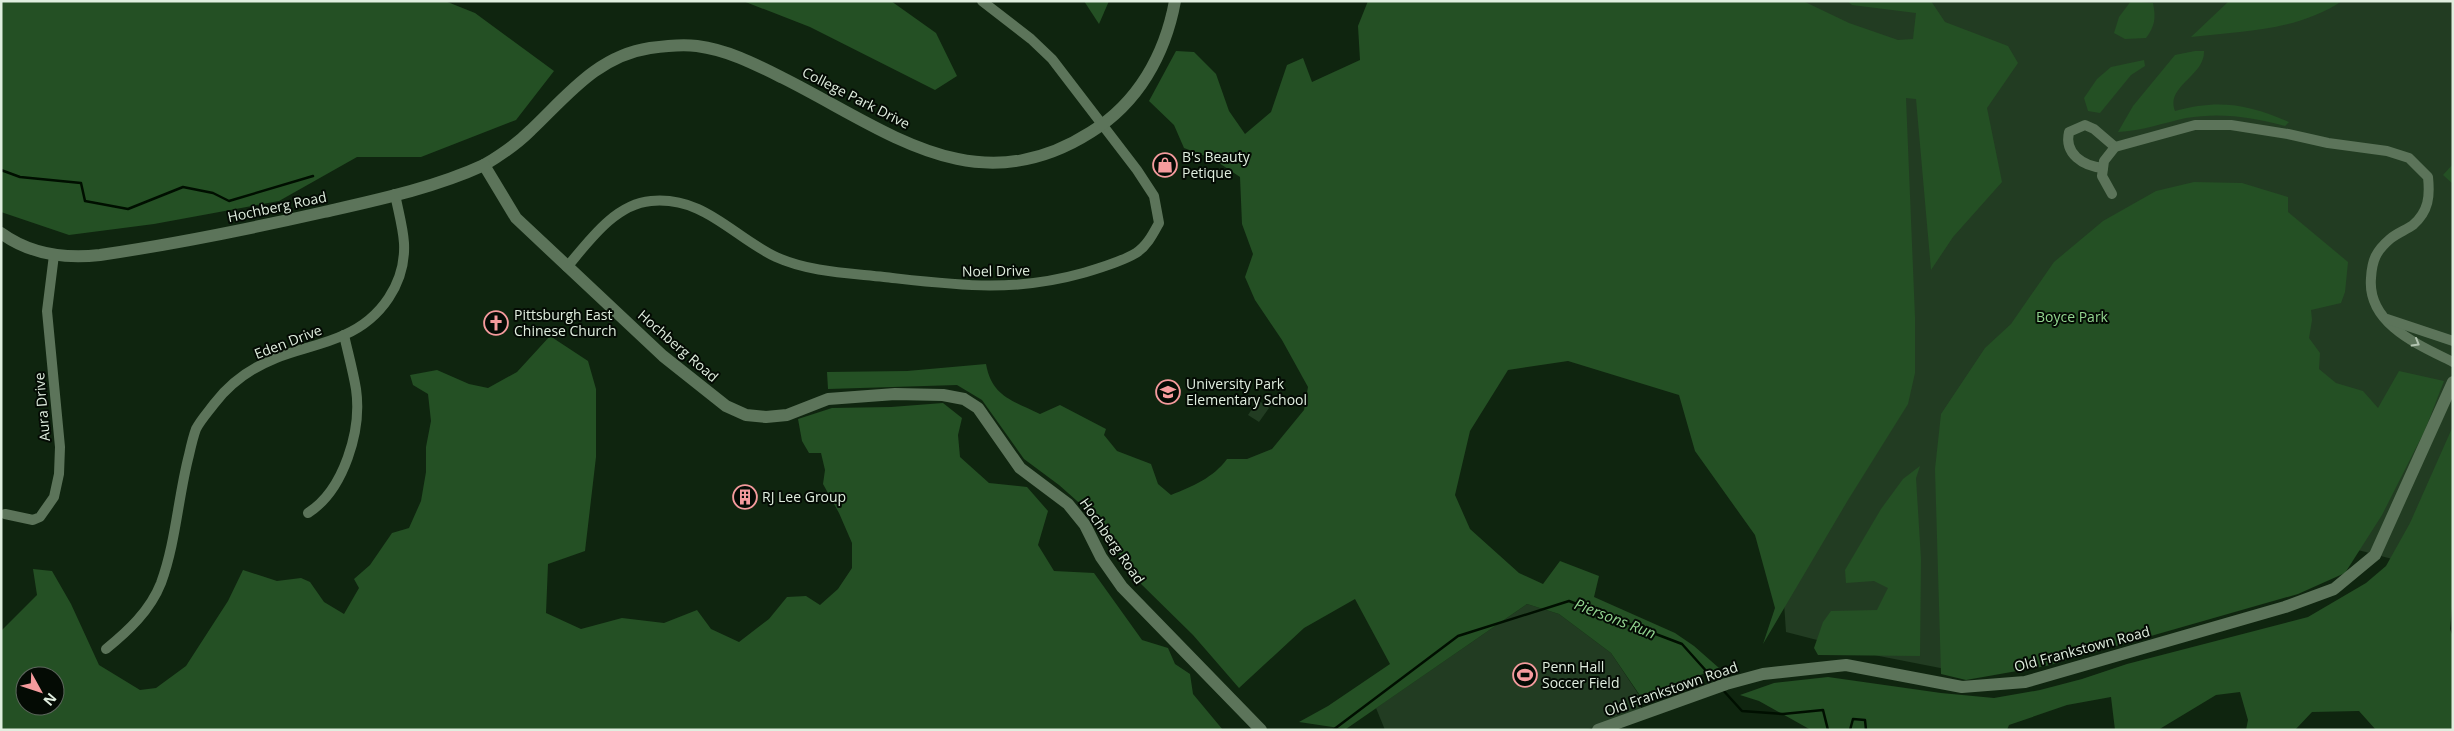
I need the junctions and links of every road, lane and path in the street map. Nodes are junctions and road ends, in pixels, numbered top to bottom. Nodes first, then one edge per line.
1 (982, 1) edge
2 (1175, 1) edge
3 (1102, 126) junction
4 (2114, 147) junction
5 (484, 165) junction
6 (2103, 168) junction
7 (395, 194) junction
8 (2112, 194) dead end
9 (1, 233) edge
10 (54, 255) junction
11 (567, 267) junction
12 (2383, 318) junction
13 (344, 336) junction
14 (2453, 341) edge
15 (2453, 362) edge
16 (2453, 382) edge
17 (308, 513) dead end
18 (5, 514) dead end
19 (106, 650) dead end
20 (1261, 730) edge
21 (1598, 730) edge

1 - 3 street, Noel Drive
2 - 3 street, College Park Drive
3 - 5 street, College Park Drive
3 - 11 street, Noel Drive
4 - 6 street
4 - 6 street
4 - 12 street
5 - 7 street, Hochberg Road
5 - 11 street, Hochberg Road
6 - 8 street
7 - 10 street, Hochberg Road
7 - 13 street, Eden Drive
9 - 10 street, Hochberg Road
10 - 18 street, Aura Drive
11 - 20 street, Hochberg Road
12 - 14 street
12 -> 15 street
13 - 17 street
13 - 19 street, Eden Drive
16 - 21 street, Old Frankstown Road

